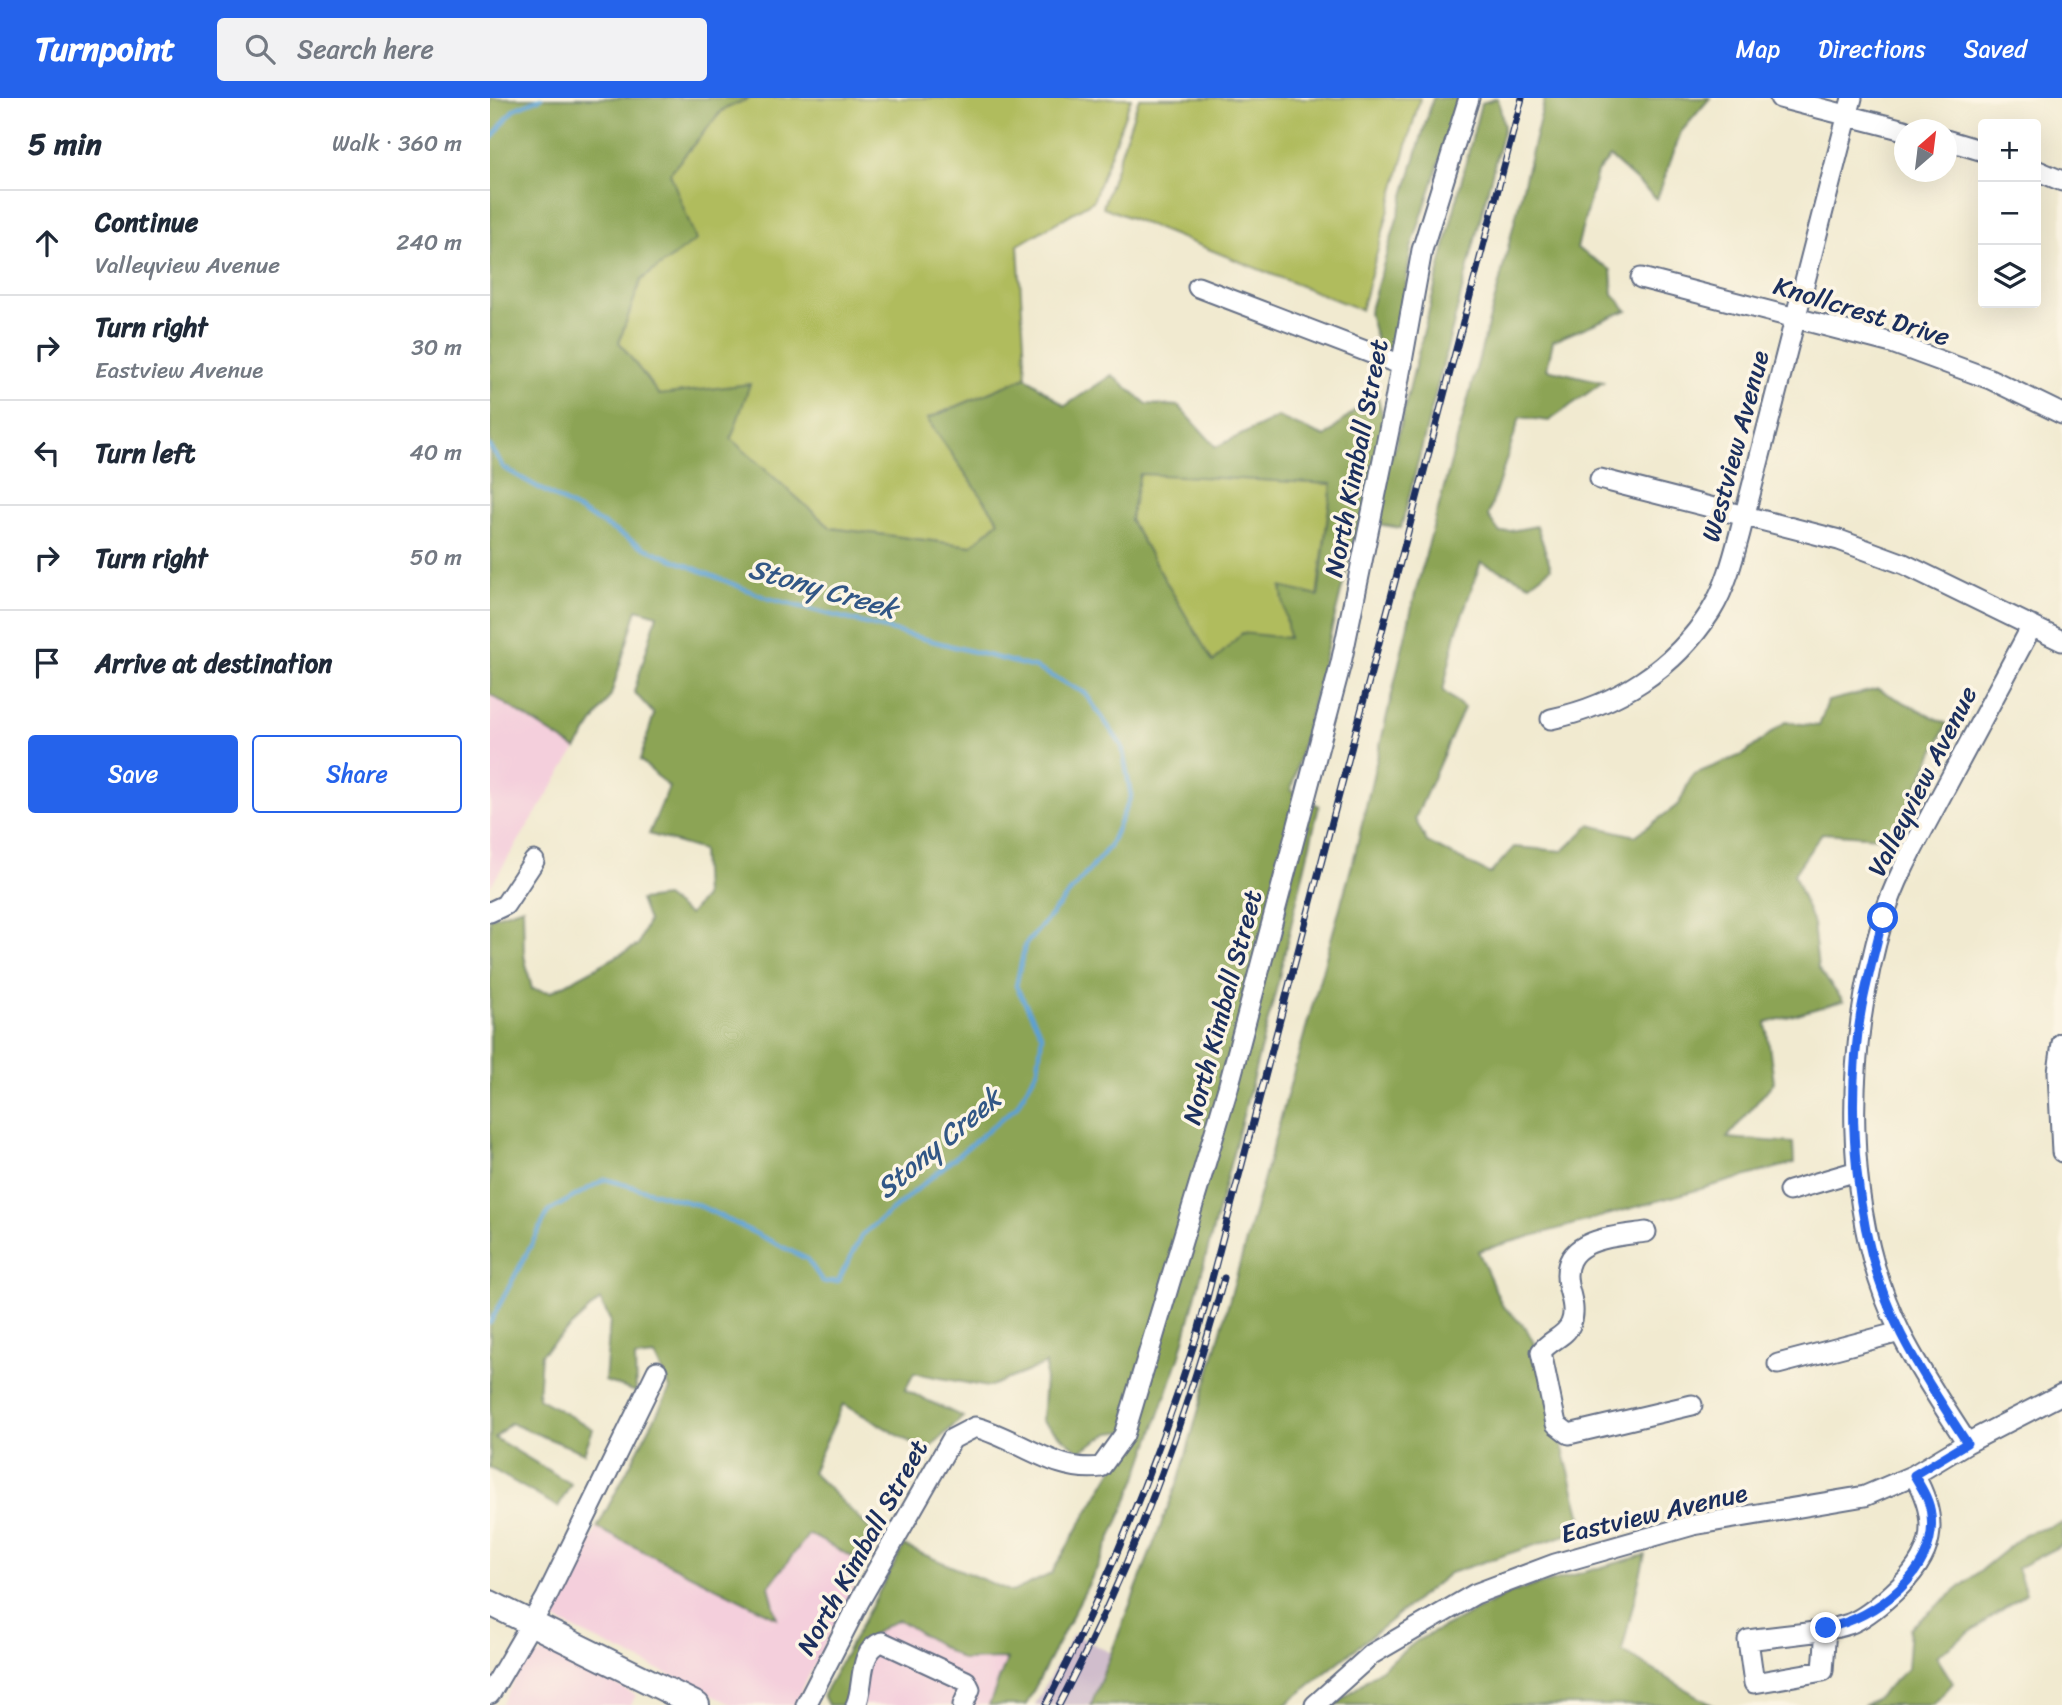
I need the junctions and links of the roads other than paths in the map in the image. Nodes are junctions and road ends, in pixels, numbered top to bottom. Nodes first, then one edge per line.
1 (1469, 98) edge
2 (1780, 98) edge
3 (1849, 107) edge
4 (1894, 125) edge
5 (1957, 143) edge
6 (1978, 149) edge
7 (2041, 172) edge
8 (2062, 181) edge
9 (1641, 278) dead end
10 (1198, 287) dead end
11 (1797, 316) junction
12 (1402, 365) junction
13 (2062, 414) edge
14 (1600, 479) dead end
15 (1745, 514) junction
16 (2032, 626) junction
17 (2062, 641) edge
18 (1551, 719) dead end
19 (534, 861) dead end
20 (490, 912) edge
21 (2062, 1043) edge
22 (2062, 1153) edge
23 (1857, 1171) junction
24 (1789, 1191) dead end
25 (1646, 1231) dead end
26 (1900, 1332) junction
27 (1778, 1364) dead end
28 (657, 1371) dead end
29 (2062, 1394) edge
30 (1692, 1405) dead end
31 (1967, 1443) junction
32 (1914, 1475) junction
33 (490, 1603) edge
34 (531, 1622) junction
35 (1826, 1628) dead end
36 (490, 1693) edge
37 (697, 1705) edge
38 (806, 1705) edge
39 (856, 1705) edge
40 (963, 1705) edge
41 (1315, 1705) edge

1 - 12 street, North Kimball Street
2 - 3 street
3 - 4 street
3 - 11 street, Westview Avenue
5 - 6 street
7 - 8 street
9 - 11 street, Knollcrest Drive
10 - 12 street
11 - 13 street, Knollcrest Drive
11 - 15 street, Westview Avenue
12 - 38 street, North Kimball Street
14 - 15 street
15 - 16 street
15 - 18 street, Westview Avenue
16 - 17 street
16 - 23 street, Valleyview Avenue
19 - 20 street
21 - 22 street
23 - 24 street
23 - 26 street, Valleyview Avenue
25 - 30 street
26 - 27 street
26 - 31 street, Valleyview Avenue
28 - 34 street
29 - 31 street, Eastview Avenue
31 - 32 street, Eastview Avenue
32 - 35 street
32 - 41 street, Eastview Avenue
33 - 34 main road
34 - 36 street
34 - 37 main road
39 - 40 street

